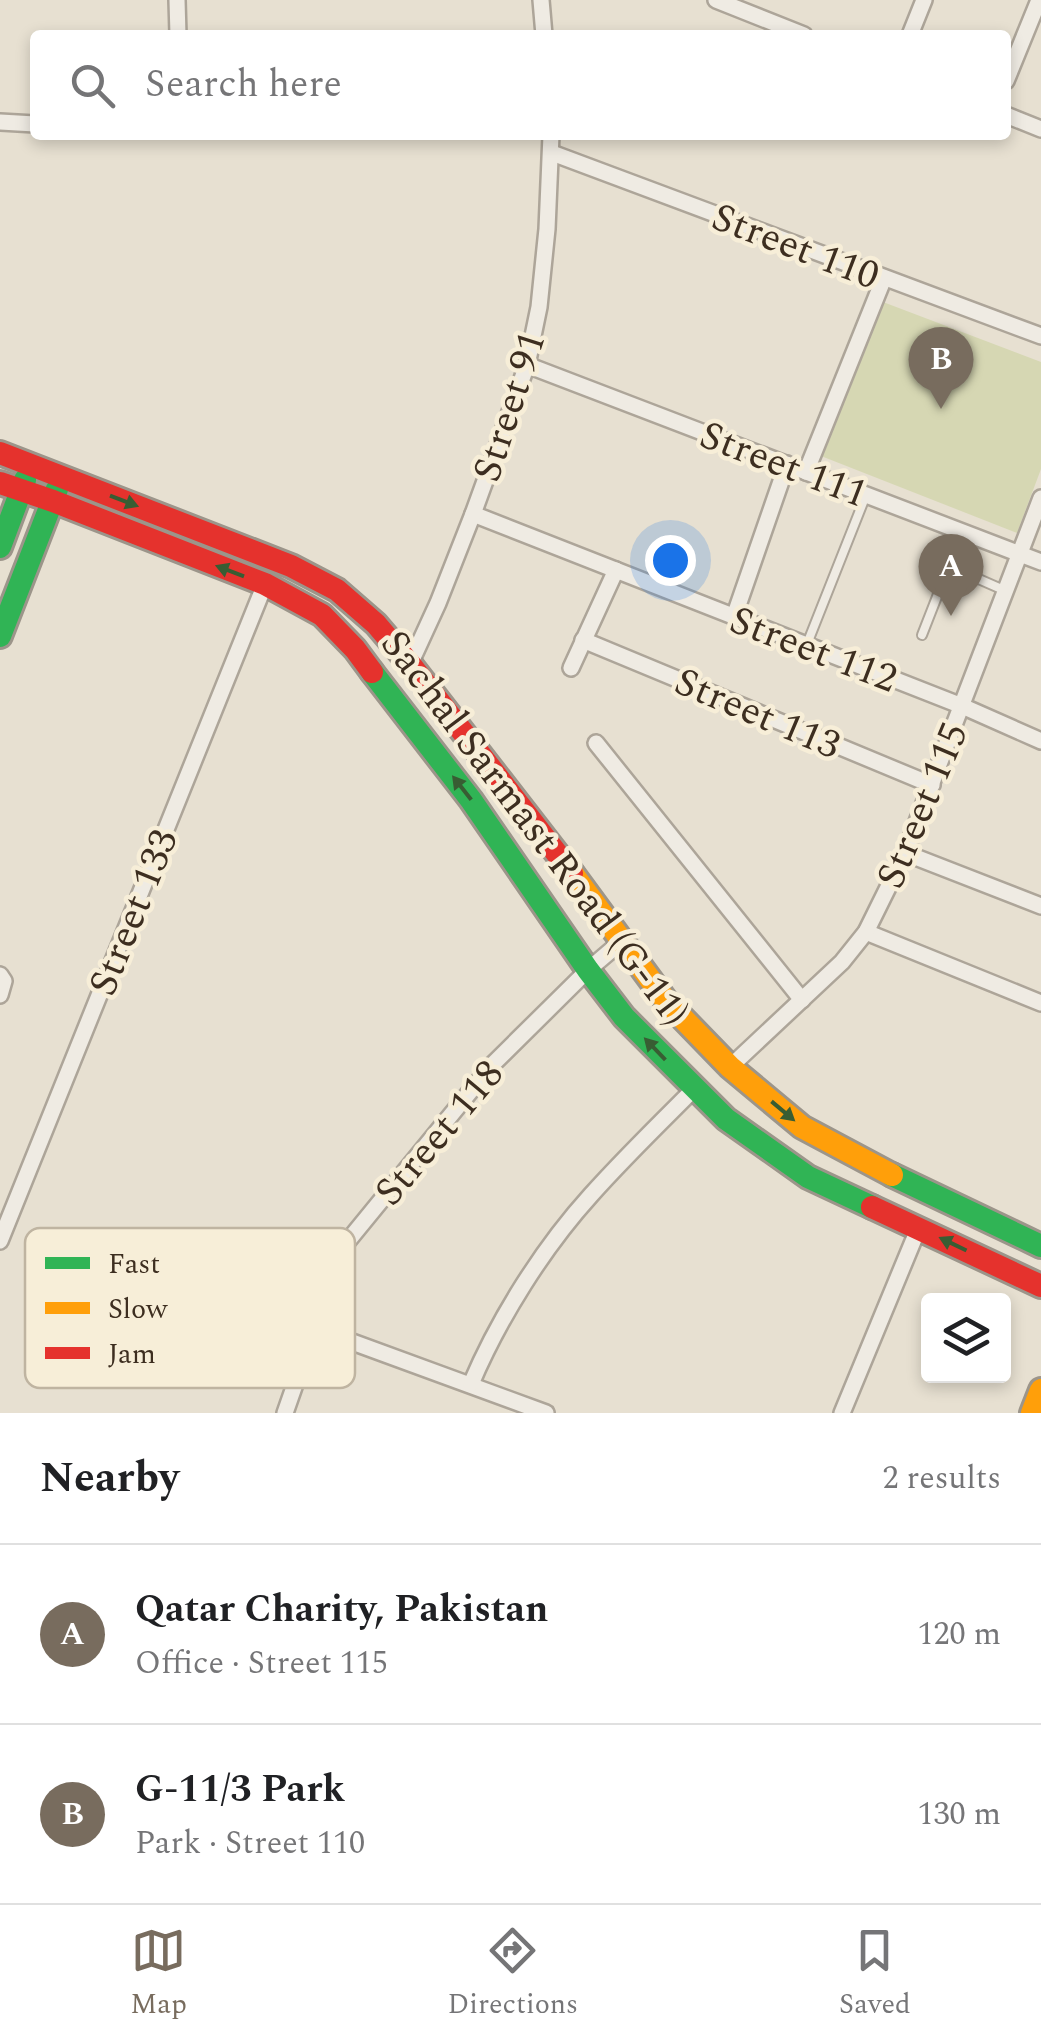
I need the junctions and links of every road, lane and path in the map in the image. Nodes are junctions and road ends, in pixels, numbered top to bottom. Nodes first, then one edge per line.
1 (177, 0) edge
2 (541, 0) edge
3 (716, 0) edge
4 (924, 0) edge
5 (1039, 0) edge
6 (178, 30) edge
7 (544, 30) edge
8 (791, 30) edge
9 (912, 30) edge
10 (1011, 69) edge
11 (1011, 118) edge
12 (0, 122) edge
13 (30, 124) edge
14 (1041, 129) edge
15 (551, 140) edge
16 (552, 153) junction
17 (884, 278) junction
18 (1041, 336) edge
19 (527, 364) junction
20 (0, 453) edge
21 (788, 464) junction
22 (31, 465) junction
23 (806, 472) junction
24 (62, 477) junction
25 (11, 487) edge
26 (866, 494) junction
27 (1041, 498) edge
28 (52, 501) junction
29 (473, 514) junction
30 (0, 547) edge
31 (1020, 554) junction
32 (1041, 562) edge
33 (616, 570) junction
34 (264, 584) junction
35 (1006, 591) junction
36 (734, 617) junction
37 (922, 635) dead end
38 (0, 636) edge
39 (584, 640) junction
40 (806, 645) junction
41 (410, 664) junction
42 (571, 668) dead end
43 (962, 706) junction
44 (1041, 741) edge
45 (596, 743) dead end
46 (932, 785) junction
47 (905, 852) junction
48 (1041, 906) edge
49 (866, 932) junction
50 (622, 940) junction
51 (588, 970) junction
52 (0, 976) edge
53 (0, 995) edge
54 (802, 1000) junction
55 (1041, 1003) edge
56 (730, 1067) junction
57 (694, 1089) junction
58 (919, 1227) junction
59 (355, 1232) edge
60 (0, 1241) edge
61 (1041, 1246) edge
62 (1041, 1286) edge
63 (355, 1343) edge
64 (471, 1384) junction
65 (294, 1388) edge
66 (1041, 1390) edge
67 (285, 1413) edge
68 (546, 1413) edge
69 (842, 1413) edge
70 (1032, 1413) edge

1 - 6 street
2 - 7 street
3 - 8 street
4 - 9 street
5 - 10 street
11 - 14 street
12 - 13 street
15 - 16 street, Street 91
16 - 17 street, Street 110
16 - 19 street, Street 91
17 - 18 street, Street 110
17 - 23 street
19 - 21 street, Street 111
19 - 29 street, Street 91
20 - 22 main road, Sachal Sarmast Road (G-11)
21 - 23 street, Street 111
21 - 36 street
22 - 24 main road, Sachal Sarmast Road (G-11)
22 - 25 main road
23 - 26 street, Street 111
24 - 28 main road
24 -> 41 main road, Sachal Sarmast Road (G-11)
25 - 28 main road, Sachal Sarmast Road (G-11)
25 - 30 main road
26 - 31 street, Street 111
26 - 40 lane
27 - 31 street, Street 115
34 -> 28 main road, Sachal Sarmast Road (G-11)
28 - 38 main road
29 - 33 street, Street 112
29 - 41 street, Street 91
31 - 32 street, Street 111
31 - 35 street, Street 115
33 - 36 street, Street 112
33 - 39 street
51 -> 34 main road, Sachal Sarmast Road (G-11)
34 - 60 street, Street 133
35 - 37 lane
35 - 43 street, Street 115
36 - 40 street, Street 112
39 - 42 street
39 - 46 street, Street 113
40 - 43 street, Street 112
41 - 50 main road, Sachal Sarmast Road (G-11)
43 - 44 street, Street 112
43 - 46 street, Street 115
45 - 54 street
46 - 47 street, Street 115
47 - 48 street
47 - 49 street, Street 115
49 - 54 street, Street 115
49 - 55 street
50 - 51 street, Street 118
50 - 56 main road, Sachal Sarmast Road (G-11)
57 -> 51 main road, Sachal Sarmast Road (G-11)
51 - 59 street, Street 118
52 - 53 street
54 - 56 street, Street 115
56 -> 61 main road, Sachal Sarmast Road (G-11)
57 - 58 main road, Sachal Sarmast Road (G-11)
57 - 64 street
62 -> 58 main road, Sachal Sarmast Road (G-11)
58 - 69 street
63 - 64 street
64 - 68 street
65 - 67 street, Street 118
66 - 70 main road

